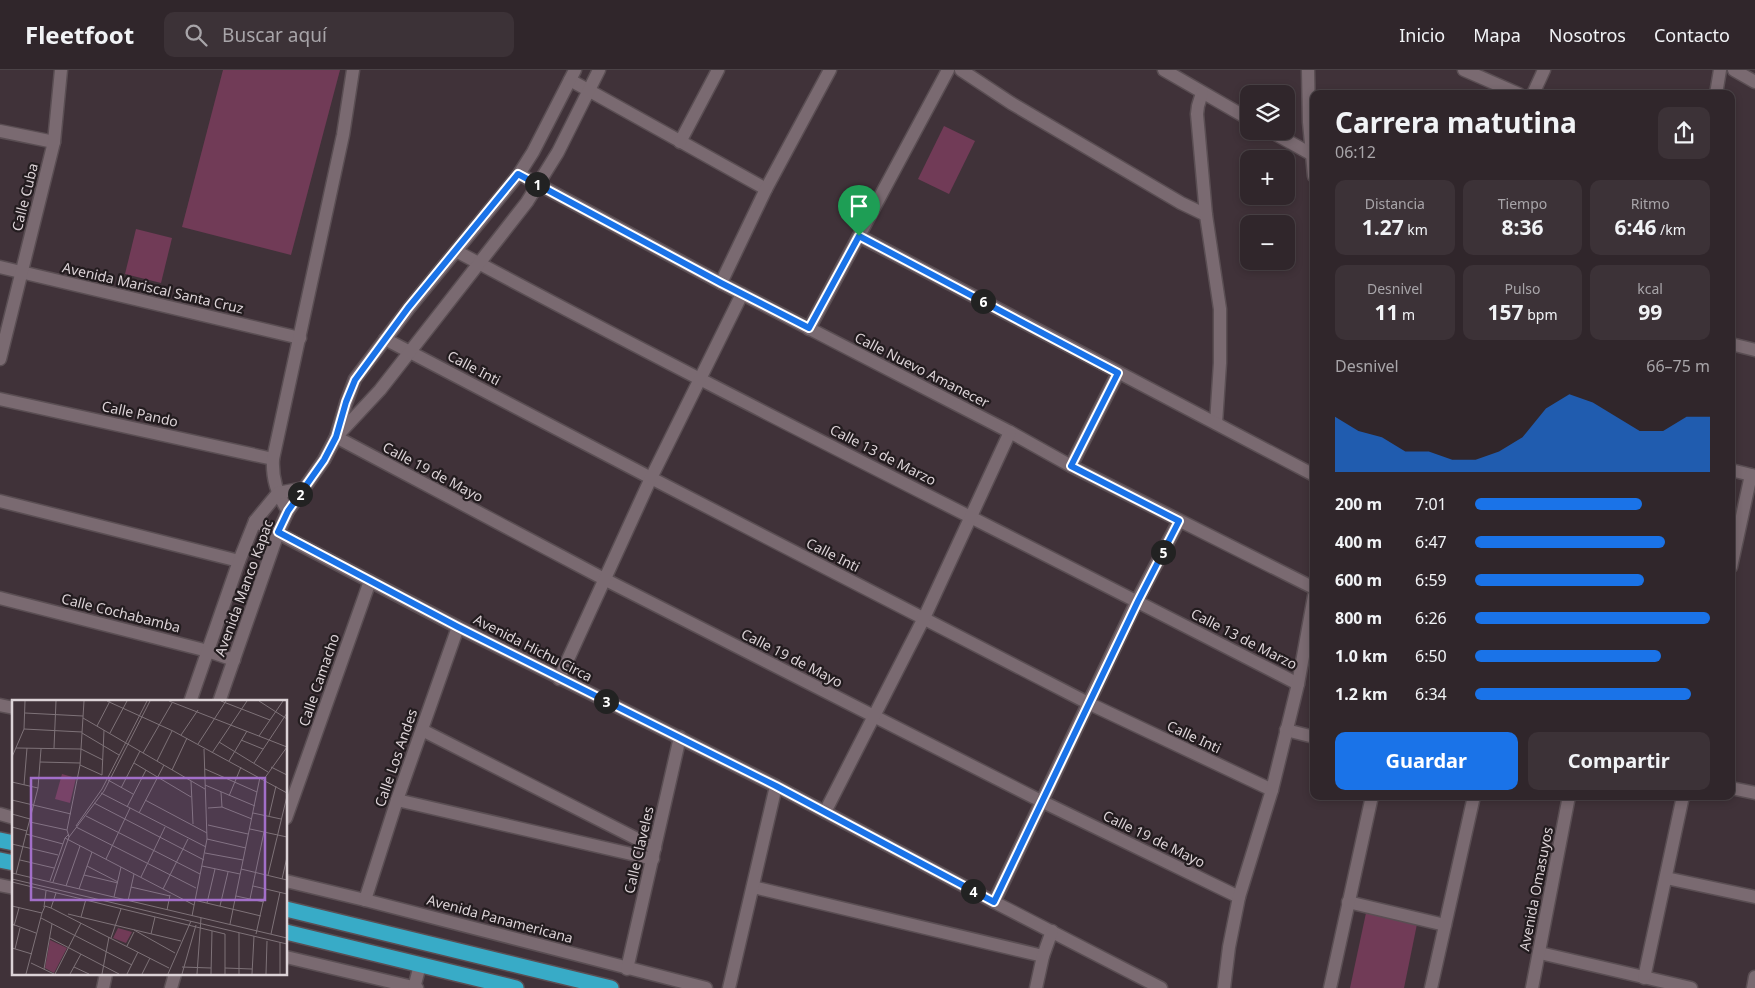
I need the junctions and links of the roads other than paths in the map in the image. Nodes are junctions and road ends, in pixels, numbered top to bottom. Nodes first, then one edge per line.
1 (61, 70) edge
2 (354, 70) edge
3 (599, 70) edge
4 (718, 70) edge
5 (830, 70) edge
6 (948, 70) edge
7 (961, 70) edge
8 (1164, 70) edge
9 (1308, 70) edge
10 (1464, 70) edge
11 (1544, 70) edge
12 (1720, 70) edge
13 (1734, 70) edge
14 (573, 75) edge
15 (1752, 77) edge
16 (589, 90) junction
17 (1510, 90) edge
18 (1535, 90) edge
19 (1717, 90) edge
20 (1202, 93) junction
21 (1310, 106) edge
22 (1240, 114) edge
23 (0, 131) edge
24 (1286, 140) edge
25 (54, 142) junction
26 (680, 142) junction
27 (1310, 153) edge
28 (518, 174) junction
29 (538, 184) junction
30 (766, 189) junction
31 (1206, 215) junction
32 (859, 236) junction
33 (456, 251) junction
34 (479, 263) junction
35 (0, 267) edge
36 (21, 271) junction
37 (721, 283) junction
38 (742, 294) junction
39 (809, 328) junction
40 (300, 338) junction
41 (385, 339) junction
42 (1735, 345) edge
43 (1755, 350) edge
44 (410, 352) junction
45 (0, 359) edge
46 (1118, 373) junction
47 (700, 380) junction
48 (0, 399) edge
49 (1216, 423) junction
50 (1010, 432) junction
51 (336, 437) junction
52 (273, 459) junction
53 (1071, 466) junction
54 (1735, 471) edge
55 (1310, 473) edge
56 (1753, 475) edge
57 (651, 478) junction
58 (304, 488) junction
59 (278, 493) junction
60 (0, 501) edge
61 (288, 511) junction
62 (972, 517) junction
63 (255, 521) junction
64 (1179, 521) junction
65 (278, 532) junction
66 (1735, 550) edge
67 (239, 561) junction
68 (370, 580) junction
69 (606, 580) junction
70 (1310, 586) edge
71 (0, 598) edge
72 (1138, 601) junction
73 (924, 618) junction
74 (458, 627) junction
75 (1310, 636) edge
76 (208, 651) junction
77 (234, 660) junction
78 (559, 678) junction
79 (1298, 684) junction
80 (191, 700) edge
81 (220, 700) edge
82 (1088, 703) junction
83 (875, 716) junction
84 (422, 730) junction
85 (1286, 730) junction
86 (1310, 736) edge
87 (680, 738) junction
88 (776, 786) junction
89 (1735, 789) edge
90 (1272, 790) junction
91 (1755, 794) edge
92 (397, 800) junction
93 (1041, 800) junction
94 (1371, 800) edge
95 (1473, 800) edge
96 (1568, 800) edge
97 (1682, 800) edge
98 (288, 812) edge
99 (825, 812) junction
100 (654, 853) junction
101 (1666, 878) junction
102 (288, 882) edge
103 (753, 887) junction
104 (1239, 897) junction
105 (1755, 898) edge
106 (365, 900) junction
107 (994, 902) junction
108 (1348, 902) junction
109 (288, 909) edge
110 (1445, 925) junction
111 (1052, 931) junction
112 (288, 932) edge
113 (1540, 953) junction
114 (1043, 956) junction
115 (288, 957) edge
116 (420, 965) junction
117 (627, 969) junction
118 (1755, 977) edge
119 (1644, 978) junction
120 (1227, 987) edge
121 (415, 988) edge
122 (516, 988) edge
123 (611, 988) edge
124 (706, 988) edge
125 (729, 988) edge
126 (1036, 988) edge
127 (1161, 988) edge
128 (1330, 988) edge
129 (1431, 988) edge
130 (1532, 988) edge
131 (1691, 988) edge
132 (1753, 988) edge

1 - 25 street, Calle Cuba
2 - 40 street
3 - 16 street
4 - 26 street
5 - 30 street
6 - 32 street
7 - 31 street
8 - 20 street
9 - 21 street
10 - 17 street
11 - 18 street
12 - 19 street
13 - 15 street
14 - 16 street
14 - 28 street
16 - 26 street
16 - 29 street
20 - 22 street
20 - 31 street
23 - 25 street
24 - 27 street
25 - 36 street, Calle Cuba
26 - 30 street
28 - 29 street, Calle Nuevo Amanecer
28 - 33 street
29 - 34 street
29 - 37 street, Calle Nuevo Amanecer
30 - 37 street
31 - 49 street
32 - 39 street
32 - 46 street
33 - 34 street, Calle 13 de Marzo
33 - 41 street
34 - 44 street
34 - 47 street, Calle 13 de Marzo
35 - 36 street, Avenida Mariscal Santa Cruz
36 - 40 street, Avenida Mariscal Santa Cruz
36 - 45 street, Calle Cuba
37 - 38 street, Calle Nuevo Amanecer
38 - 39 street, Calle Nuevo Amanecer
38 - 47 street
39 - 50 street, Calle Nuevo Amanecer
40 - 52 street
41 - 44 street, Calle Inti
41 - 51 street
42 - 43 street
44 - 51 street
44 - 57 street, Calle Inti
46 - 49 street
46 - 53 street
47 - 57 street
47 - 62 street, Calle 13 de Marzo
48 - 52 street, Calle Pando
49 - 55 street
50 - 53 street, Calle Nuevo Amanecer
50 - 62 street
51 - 58 street, Avenida Manco Kapac
51 - 69 street, Calle 19 de Mayo
52 - 59 street
53 - 64 street, Calle Nuevo Amanecer
54 - 56 street
56 - 66 street
57 - 69 street
57 - 73 street, Calle Inti
58 - 59 street
58 - 61 street, Avenida Manco Kapac
59 - 61 street
59 - 63 street
60 - 67 street
61 - 65 street, Avenida Manco Kapac
62 - 72 street, Calle 13 de Marzo
62 - 73 street
63 - 65 street, Avenida Hichu Circa
63 - 67 street
64 - 70 street, Calle Nuevo Amanecer
64 - 72 street
65 - 68 street, Avenida Hichu Circa
65 - 77 street, Avenida Manco Kapac
67 - 76 street
68 - 74 street, Avenida Hichu Circa
68 - 98 street, Calle Camacho
69 - 78 street
69 - 83 street, Calle 19 de Mayo
71 - 76 street, Calle Cochabamba
72 - 79 street, Calle 13 de Marzo
72 - 82 street
73 - 82 street, Calle Inti
73 - 83 street
74 - 78 street, Avenida Hichu Circa
74 - 84 street, Calle Los Andes
75 - 79 street
76 - 77 street, Calle Cochabamba
76 - 80 street
77 - 81 street, Avenida Manco Kapac
78 - 87 street, Avenida Hichu Circa
79 - 85 street
82 - 90 street, Calle Inti
82 - 93 street
83 - 93 street, Calle 19 de Mayo
83 - 99 street
84 - 92 street, Calle Los Andes
84 - 100 street
85 - 86 street
85 - 90 street
87 - 88 street, Avenida Hichu Circa
87 - 100 street, Calle Claveles
88 - 99 street, Avenida Hichu Circa
88 - 103 street
89 - 91 street
90 - 104 street
92 - 100 street
92 - 106 street, Calle Los Andes
93 - 104 street, Calle 19 de Mayo
93 - 107 street
94 - 108 street
95 - 110 street
96 - 113 street, Avenida Omasuyos
97 - 101 street
99 - 107 street, Avenida Hichu Circa
100 - 117 street, Calle Claveles
101 - 105 street
101 - 119 street
102 - 106 street, Avenida Panamericana
103 - 114 street
103 - 125 street
104 - 120 street
106 - 117 street, Avenida Panamericana
107 - 111 street, Avenida Hichu Circa
108 - 110 street
108 - 128 street
109 - 123 highway
110 - 129 street
111 - 114 street
111 - 127 street, Avenida Hichu Circa
112 - 116 highway
113 - 119 street
113 - 130 street, Avenida Omasuyos
114 - 126 street
115 - 121 street
116 - 121 street
116 - 122 highway
117 - 124 street, Avenida Panamericana
118 - 132 street
119 - 131 street

